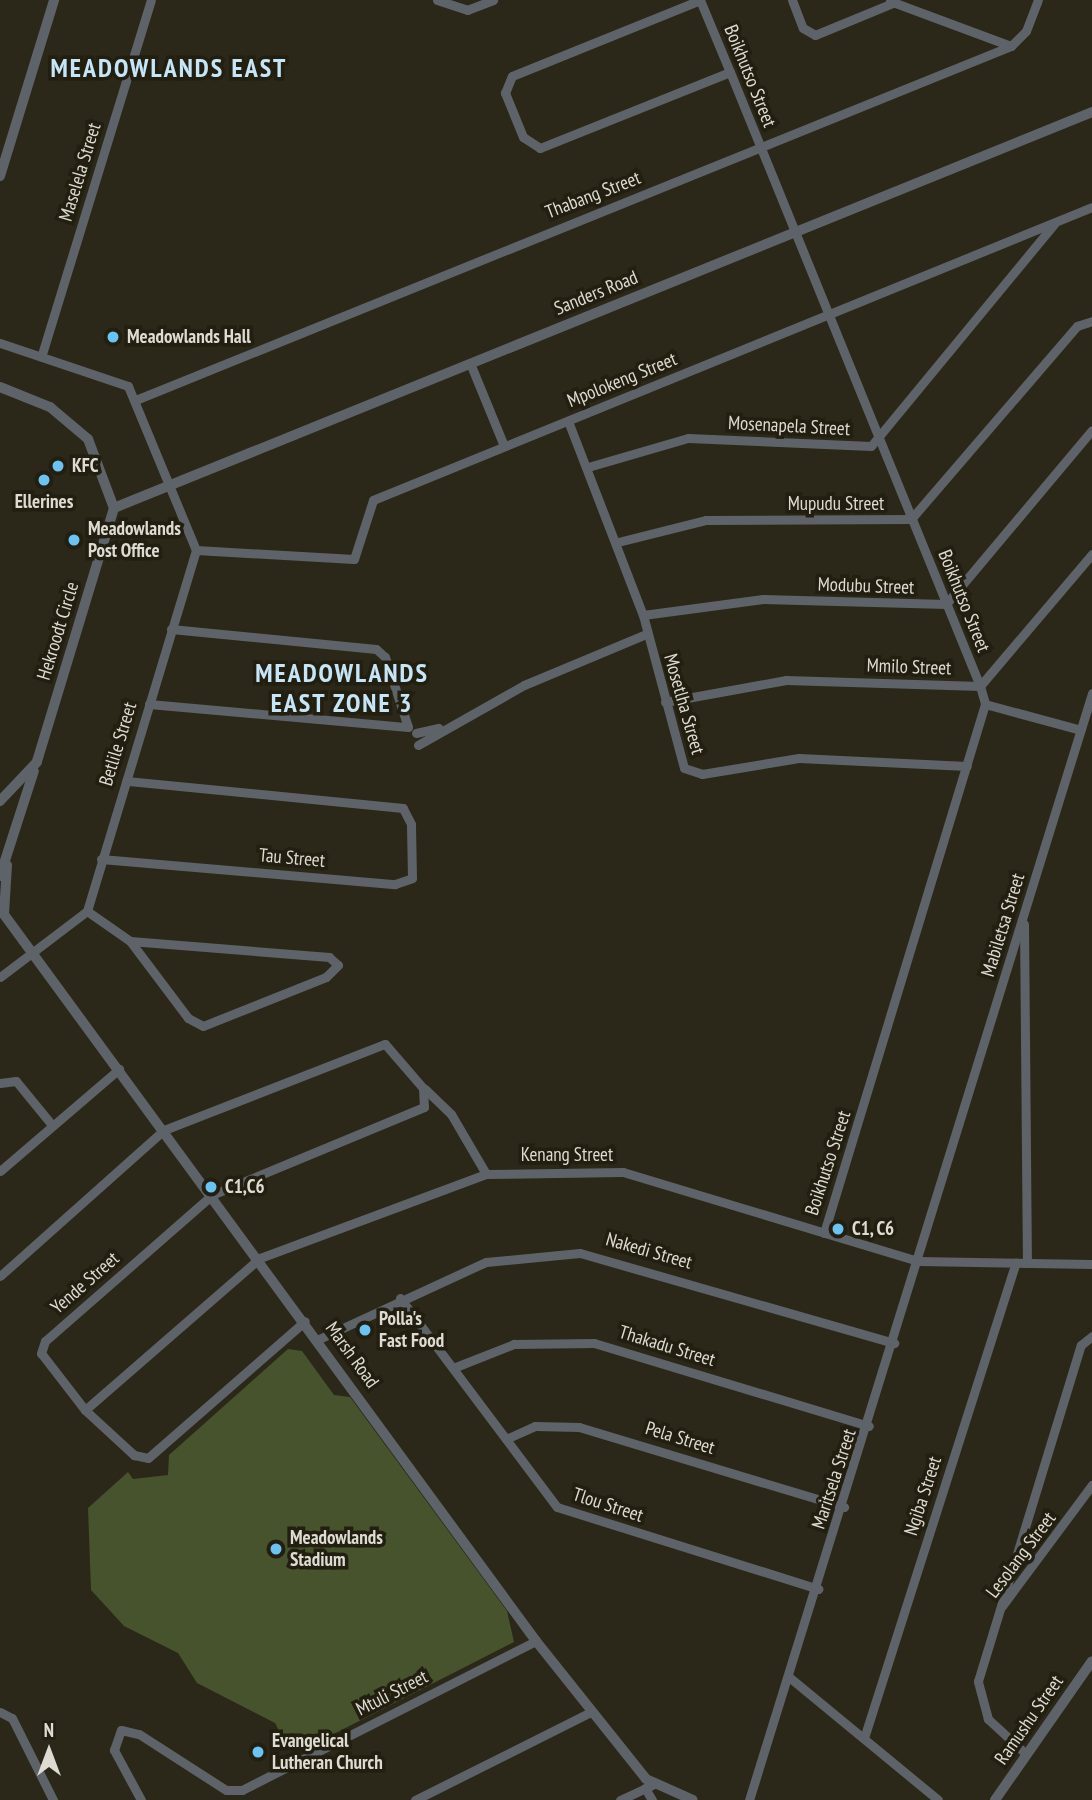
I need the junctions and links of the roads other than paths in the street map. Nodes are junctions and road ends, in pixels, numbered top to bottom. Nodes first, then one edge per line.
1 (54, 0) edge
2 (151, 0) edge
3 (437, 0) edge
4 (493, 0) edge
5 (700, 0) edge
6 (792, 0) edge
7 (1038, 0) edge
8 (892, 1) edge
9 (1011, 46) junction
10 (730, 72) junction
11 (1092, 112) edge
12 (761, 148) junction
13 (0, 176) edge
14 (1092, 207) edge
15 (1054, 223) junction
16 (794, 231) junction
17 (829, 315) junction
18 (1092, 321) edge
19 (0, 342) edge
20 (42, 355) junction
21 (470, 363) junction
22 (0, 387) edge
23 (138, 400) junction
24 (568, 421) junction
25 (1092, 430) edge
26 (880, 440) junction
27 (504, 446) junction
28 (588, 467) junction
29 (169, 485) junction
30 (114, 508) junction
31 (911, 519) junction
32 (618, 542) junction
33 (196, 550) junction
34 (1092, 554) edge
35 (946, 604) junction
36 (643, 615) junction
37 (171, 629) junction
38 (646, 634) junction
39 (980, 686) junction
40 (1092, 693) edge
41 (665, 702) junction
42 (149, 704) junction
43 (985, 704) junction
44 (447, 726) junction
45 (412, 730) junction
46 (1081, 730) junction
47 (418, 745) dead end
48 (37, 762) junction
49 (967, 766) junction
50 (126, 781) junction
51 (0, 802) edge
52 (8, 852) junction
53 (101, 859) junction
54 (0, 876) edge
55 (2, 911) edge
56 (88, 911) junction
57 (1024, 918) junction
58 (130, 941) junction
59 (34, 953) junction
60 (0, 977) edge
61 (119, 1069) junction
62 (0, 1083) edge
63 (423, 1088) junction
64 (52, 1125) junction
65 (164, 1130) junction
66 (948, 1167) joint
67 (0, 1171) edge
68 (486, 1174) junction
69 (212, 1195) junction
70 (824, 1233) junction
71 (260, 1258) junction
72 (918, 1261) junction
73 (1016, 1264) junction
74 (1027, 1264) junction
75 (1092, 1264) edge
76 (1, 1275) edge
77 (400, 1298) junction
78 (305, 1321) junction
79 (1092, 1336) edge
80 (319, 1339) junction
81 (894, 1343) junction
82 (453, 1368) junction
83 (85, 1410) junction
84 (869, 1426) junction
85 (506, 1439) junction
86 (1092, 1485) edge
87 (844, 1507) junction
88 (818, 1589) junction
89 (1001, 1607) junction
90 (536, 1641) junction
91 (1092, 1661) edge
92 (789, 1676) junction
93 (591, 1712) junction
94 (0, 1713) edge
95 (864, 1738) junction
96 (1026, 1754) junction
97 (648, 1786) junction
98 (226, 1790) junction
99 (53, 1800) edge
100 (141, 1800) edge
101 (232, 1800) edge
102 (415, 1800) edge
103 (620, 1800) edge
104 (652, 1800) edge
105 (693, 1800) edge
106 (749, 1800) edge
107 (938, 1800) edge
108 (995, 1800) edge

1 - 13 street
2 - 20 street, Maselela Street
3 - 4 street
5 - 10 street, Boikhutso Street
5 - 10 street
6 - 8 street
7 - 9 street
8 - 9 street
9 - 12 street, Thabang Street
10 - 12 street, Boikhutso Street
11 - 16 street, Sanders Road
12 - 16 street, Boikhutso Street
12 - 23 street, Thabang Street
14 - 15 street, Mpolokeng Street
15 - 17 street, Mpolokeng Street
15 - 26 street
16 - 17 street, Boikhutso Street
16 - 21 street, Sanders Road
17 - 24 street, Mpolokeng Street
17 - 26 street, Boikhutso Street
18 - 31 street, Mupudu Street
19 - 20 street
20 - 23 street
21 - 27 street
21 - 29 street, Sanders Road
22 - 30 street
23 - 29 street
24 - 27 street, Mpolokeng Street
24 - 28 street, Mosetlha Street
25 - 35 street
26 - 28 street, Mosenapela Street
26 - 31 street, Boikhutso Street
27 - 33 street, Mpolokeng Street
28 - 32 street, Mosetlha Street
29 - 30 street, Sanders Road
29 - 33 street
30 - 48 street, Hekroodt Circle
31 - 32 street, Mupudu Street
31 - 35 street, Boikhutso Street
32 - 36 street, Mosetlha Street
33 - 37 street, Betlile Street
34 - 39 street
35 - 36 street, Modubu Street
35 - 39 street, Boikhutso Street
36 - 38 street, Mosetlha Street
37 - 42 street, Betlile Street
37 - 45 street
38 - 41 street, Mosetlha Street
38 - 44 street
39 - 41 street, Mmilo Street
39 - 43 street, Boikhutso Street
40 - 46 street, Mabiletsa Street
41 - 49 street, Mosetlha Street
42 - 45 street
42 - 50 street, Betlile Street
43 - 46 street
43 - 49 street, Boikhutso Street
44 - 45 street
44 - 47 street
46 - 57 street, Mabiletsa Street
48 - 51 street, Hekroodt Circle
48 - 52 street
49 - 70 street, Boikhutso Street
50 - 53 street, Betlile Street
50 - 53 street, Tau Street
52 - 54 street
52 - 55 street
53 - 56 street, Betlile Street
55 - 59 street, Marsh Road
56 - 58 street
56 - 59 street
57 - 66 street, Mabiletsa Street
57 - 74 street
58 - 58 street
59 - 60 street
59 - 61 street, Marsh Road
61 - 64 street
61 - 65 street, Marsh Road
62 - 64 street
63 - 65 street
63 - 68 street
63 - 69 street
64 - 67 street
65 - 69 street, Marsh Road
65 - 76 street
66 - 72 street, Maritsela Street
68 - 70 street, Kenang Street
68 - 71 street, Kenang Street
69 - 71 street, Marsh Road
69 - 83 street, Yende Street
70 - 72 street, Kenang Street
71 - 78 street, Marsh Road
71 - 83 street
72 - 73 street, Kenang Street
72 - 81 street, Maritsela Street
73 - 74 street, Kenang Street
73 - 95 street, Ngiba Street
74 - 75 street, Kenang Street
77 - 80 street, Nakedi Street
77 - 81 street, Nakedi Street
77 - 82 street, Tlou Street
78 - 80 street, Marsh Road
78 - 83 street
79 - 89 street
80 - 90 street, Marsh Road
81 - 84 street, Maritsela Street
82 - 84 street, Thakadu Street
82 - 85 street, Tlou Street
84 - 87 street, Maritsela Street
85 - 87 street, Pela Street
85 - 88 street, Tlou Street
86 - 89 street, Lesolang Street
87 - 88 street, Maritsela Street
88 - 92 street, Maritsela Street
89 - 96 street, Lesolang Street
90 - 93 street, Marsh Road
90 - 98 street, Mtuli Street
91 - 96 street, Ramushu Street
92 - 95 street
92 - 106 street, Maritsela Street
93 - 97 street, Marsh Road
93 - 102 street
94 - 99 street
95 - 107 street
96 - 108 street, Ramushu Street
97 - 103 street
97 - 104 street
97 - 105 street
98 - 100 street
98 - 101 street

